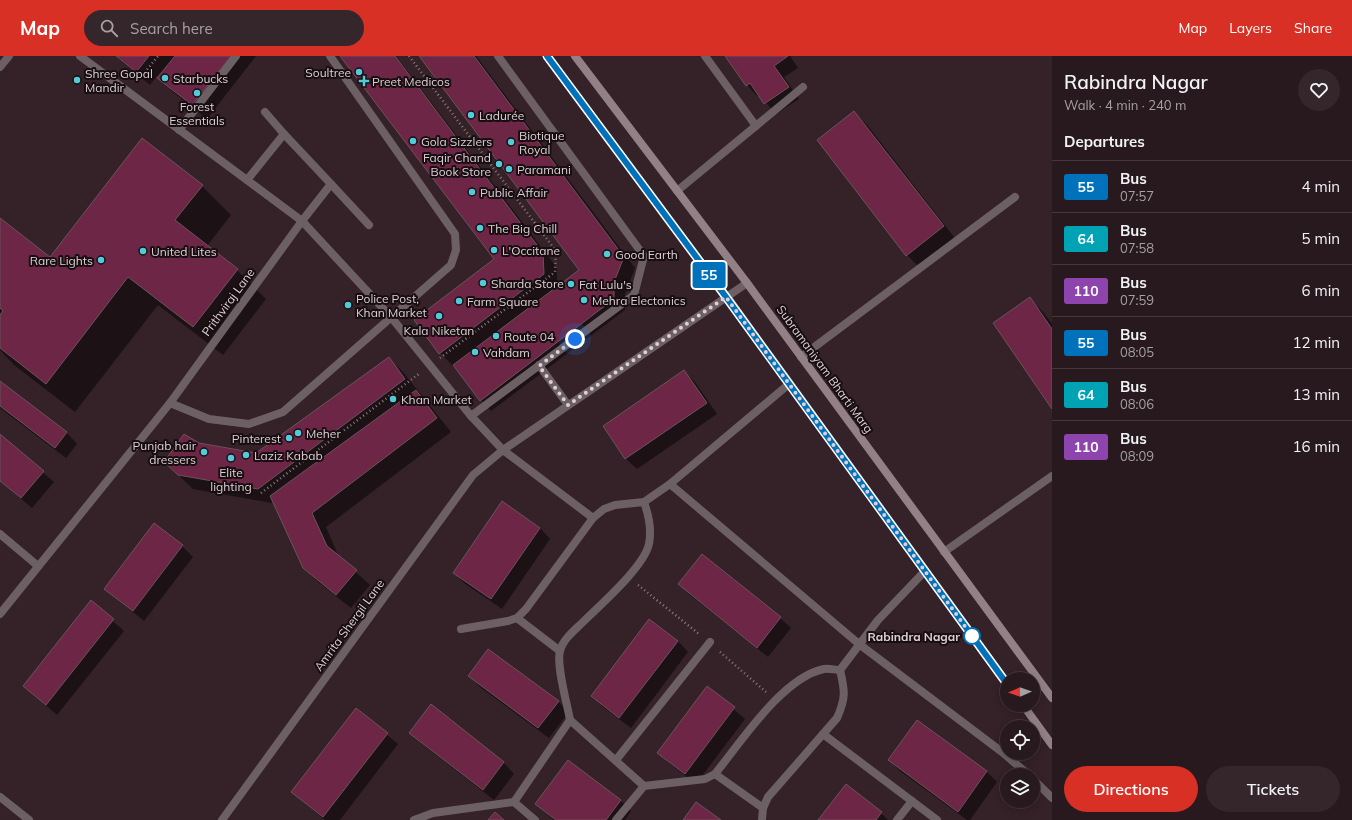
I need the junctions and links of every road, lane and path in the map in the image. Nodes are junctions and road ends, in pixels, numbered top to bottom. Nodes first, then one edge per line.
1 (9, 56) edge
2 (80, 56) edge
3 (158, 56) edge
4 (236, 56) edge
5 (330, 56) edge
6 (498, 56) edge
7 (547, 56) edge
8 (575, 56) edge
9 (705, 56) edge
10 (0, 67) edge
11 (434, 75) dead end
12 (418, 86) dead end
13 (803, 87) dead end
14 (129, 92) junction
15 (265, 112) dead end
16 (756, 126) junction
17 (180, 130) junction
18 (284, 134) junction
19 (247, 180) junction
20 (331, 184) junction
21 (677, 191) junction
22 (1015, 197) dead end
23 (302, 221) junction
24 (369, 224) dead end
25 (747, 283) junction
26 (726, 297) junction
27 (391, 318) junction
28 (801, 357) junction
29 (539, 366) junction
30 (790, 384) junction
31 (170, 402) junction
32 (568, 405) junction
33 (470, 416) junction
34 (503, 450) junction
35 (1052, 476) edge
36 (670, 484) junction
37 (644, 502) junction
38 (593, 518) junction
39 (0, 534) edge
40 (944, 552) junction
41 (38, 566) junction
42 (925, 571) junction
43 (0, 614) edge
44 (517, 618) junction
45 (461, 629) dead end
46 (710, 642) dead end
47 (859, 644) junction
48 (560, 651) junction
49 (840, 670) junction
50 (1000, 674) edge
51 (1052, 698) edge
52 (1028, 712) edge
53 (570, 720) junction
54 (823, 734) junction
55 (1052, 745) edge
56 (616, 760) junction
57 (1021, 768) edge
58 (716, 774) junction
59 (644, 786) junction
60 (1040, 786) edge
61 (0, 798) edge
62 (1052, 798) edge
63 (912, 801) junction
64 (514, 802) junction
65 (763, 808) junction
66 (29, 820) edge
67 (222, 820) edge
68 (414, 820) edge
69 (535, 820) edge
70 (616, 820) edge
71 (762, 820) edge
72 (897, 820) edge
73 (937, 820) edge

1 - 10 street
2 - 14 street
3 - 14 path
4 - 17 street
5 - 27 street
6 - 29 street
7 - 26 main road
8 - 21 main road, Subramaniyam Bharti Marg
9 - 16 street
11 - 12 path
13 - 16 street
14 - 17 street
15 - 18 street
16 - 21 street
17 - 19 street
18 - 19 street
18 - 20 street
19 - 23 street
20 - 23 street, Prithviraj Lane
20 - 24 street
21 - 25 main road, Subramaniyam Bharti Marg
22 - 28 street
23 - 27 street
23 - 31 street, Prithviraj Lane
25 - 26 street
25 - 28 main road, Subramaniyam Bharti Marg
26 - 30 main road
26 - 32 street
27 - 31 street
27 - 33 street
28 - 40 main road, Subramaniyam Bharti Marg
29 - 32 street
29 - 33 street
30 - 36 street
30 - 42 main road
31 - 41 street, Prithviraj Lane
32 - 34 street
33 - 34 street
34 - 38 street
34 - 67 street, Amrita Shergil Lane
35 - 40 street
36 - 37 street
36 - 47 street
37 - 38 street
37 - 48 street
38 - 44 street
39 - 41 street
40 - 51 main road, Subramaniyam Bharti Marg
41 - 43 street, Prithviraj Lane
42 - 47 street
42 - 50 main road
44 - 45 street
44 - 48 street
46 - 56 street
47 - 49 street
47 - 57 street
48 - 53 street
49 - 54 street
49 - 58 street
52 - 55 main road
53 - 56 street
53 - 64 street
54 - 63 street
54 - 65 street
56 - 59 street
58 - 59 street
58 - 65 street
59 - 70 street
60 - 62 street
61 - 66 street
63 - 72 street
63 - 73 street
64 - 68 street
64 - 69 street
65 - 71 street

